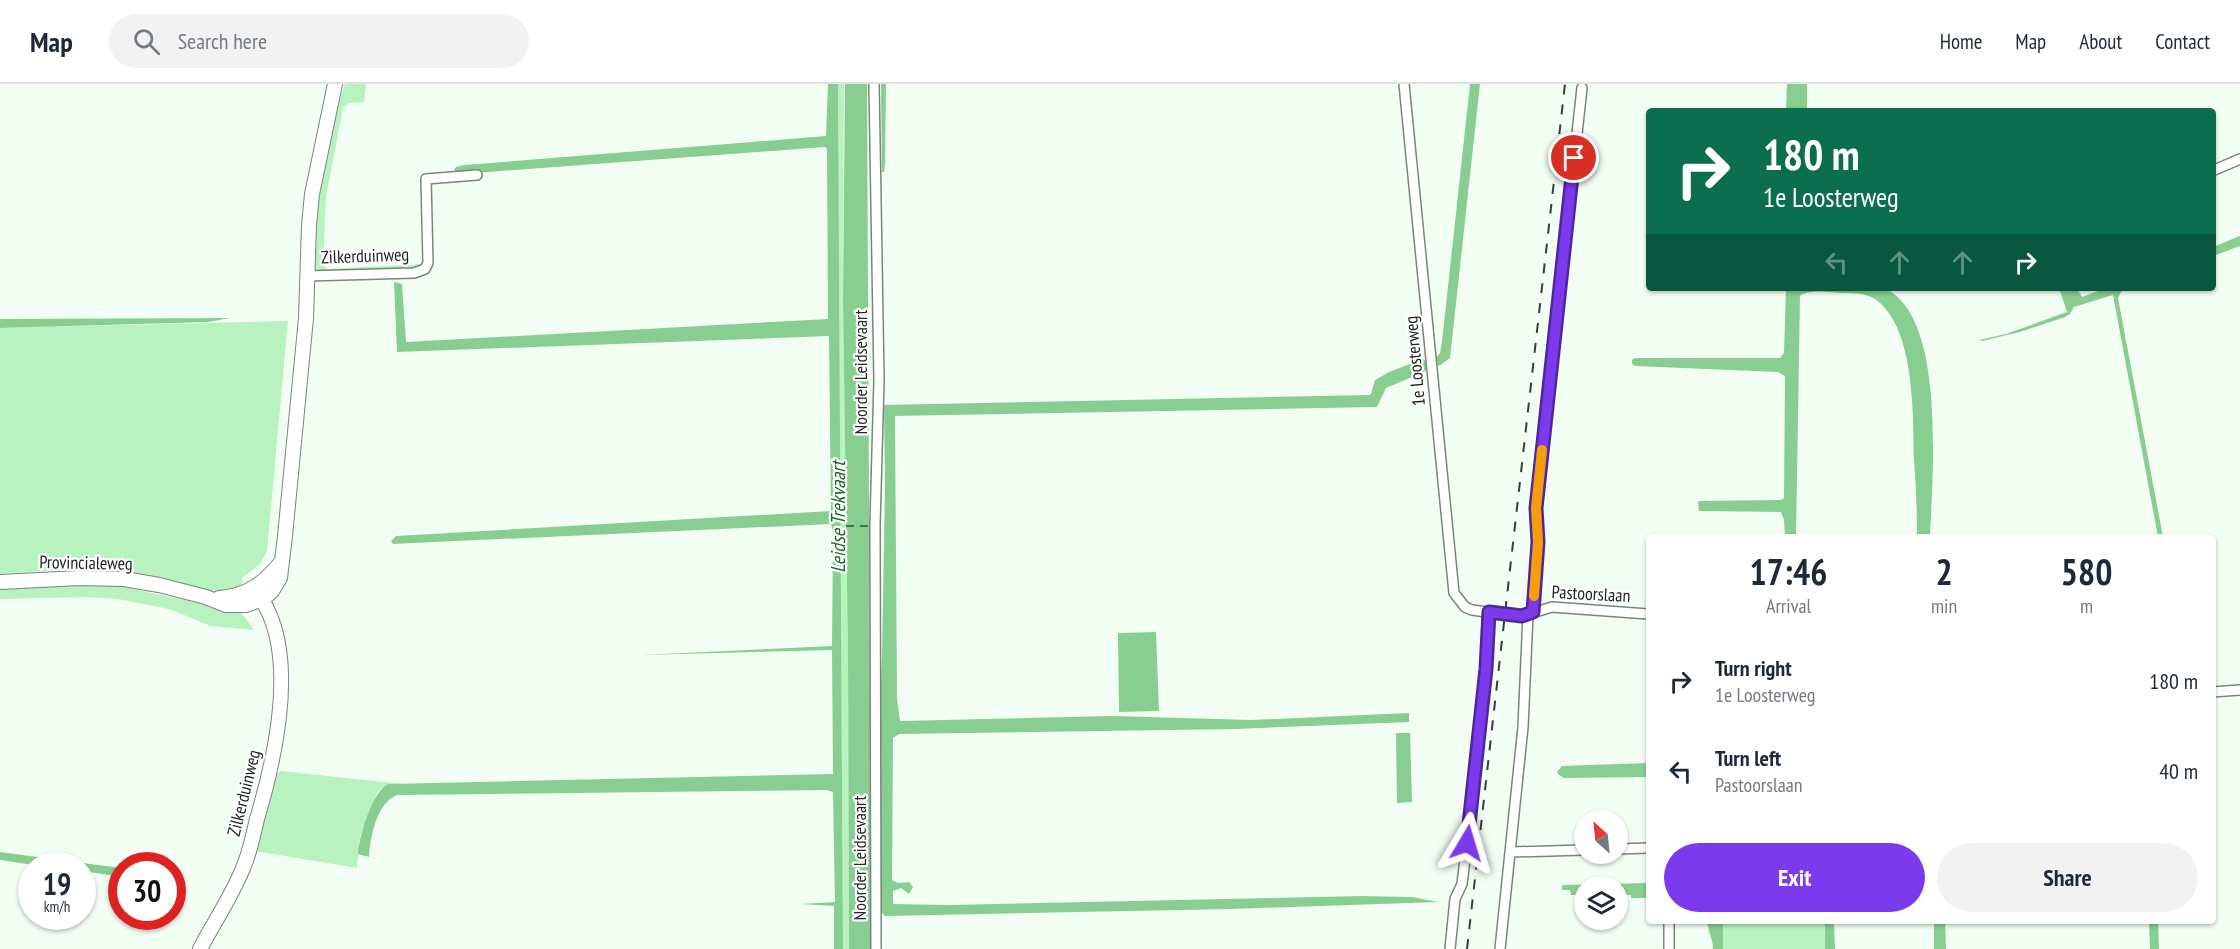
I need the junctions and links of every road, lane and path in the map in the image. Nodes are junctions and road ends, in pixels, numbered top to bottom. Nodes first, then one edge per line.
1 (335, 84) edge
2 (874, 84) edge
3 (1404, 84) edge
4 (1582, 88) dead end
5 (2240, 159) edge
6 (2216, 169) edge
7 (477, 175) dead end
8 (307, 276) junction
9 (0, 582) edge
10 (258, 597) junction
11 (1489, 612) junction
12 (1531, 613) junction
13 (1646, 614) edge
14 (2240, 690) edge
15 (2216, 692) edge
16 (1646, 848) edge
17 (1628, 849) edge
18 (1574, 850) edge
19 (1510, 852) junction
20 (1669, 924) edge
21 (200, 949) edge
22 (876, 949) edge
23 (1450, 949) edge
24 (1500, 949) edge
25 (1669, 949) edge

1 - 8 main road, Zilkerduinweg
2 - 22 street, Noorder Leidsevaart
3 - 11 street, 1e Loosterweg
4 - 12 street, Pastoorslaan
5 - 6 street
7 - 8 street, Zilkerduinweg
8 - 10 main road, Zilkerduinweg
9 - 10 main road, Provincialeweg
10 - 21 main road, Zilkerduinweg
11 - 12 street, 1e Loosterweg
11 - 23 street
12 - 13 street, Pastoorslaan
12 - 19 street
14 - 15 street
16 - 17 street
18 - 19 street
19 - 24 street
20 - 25 street

